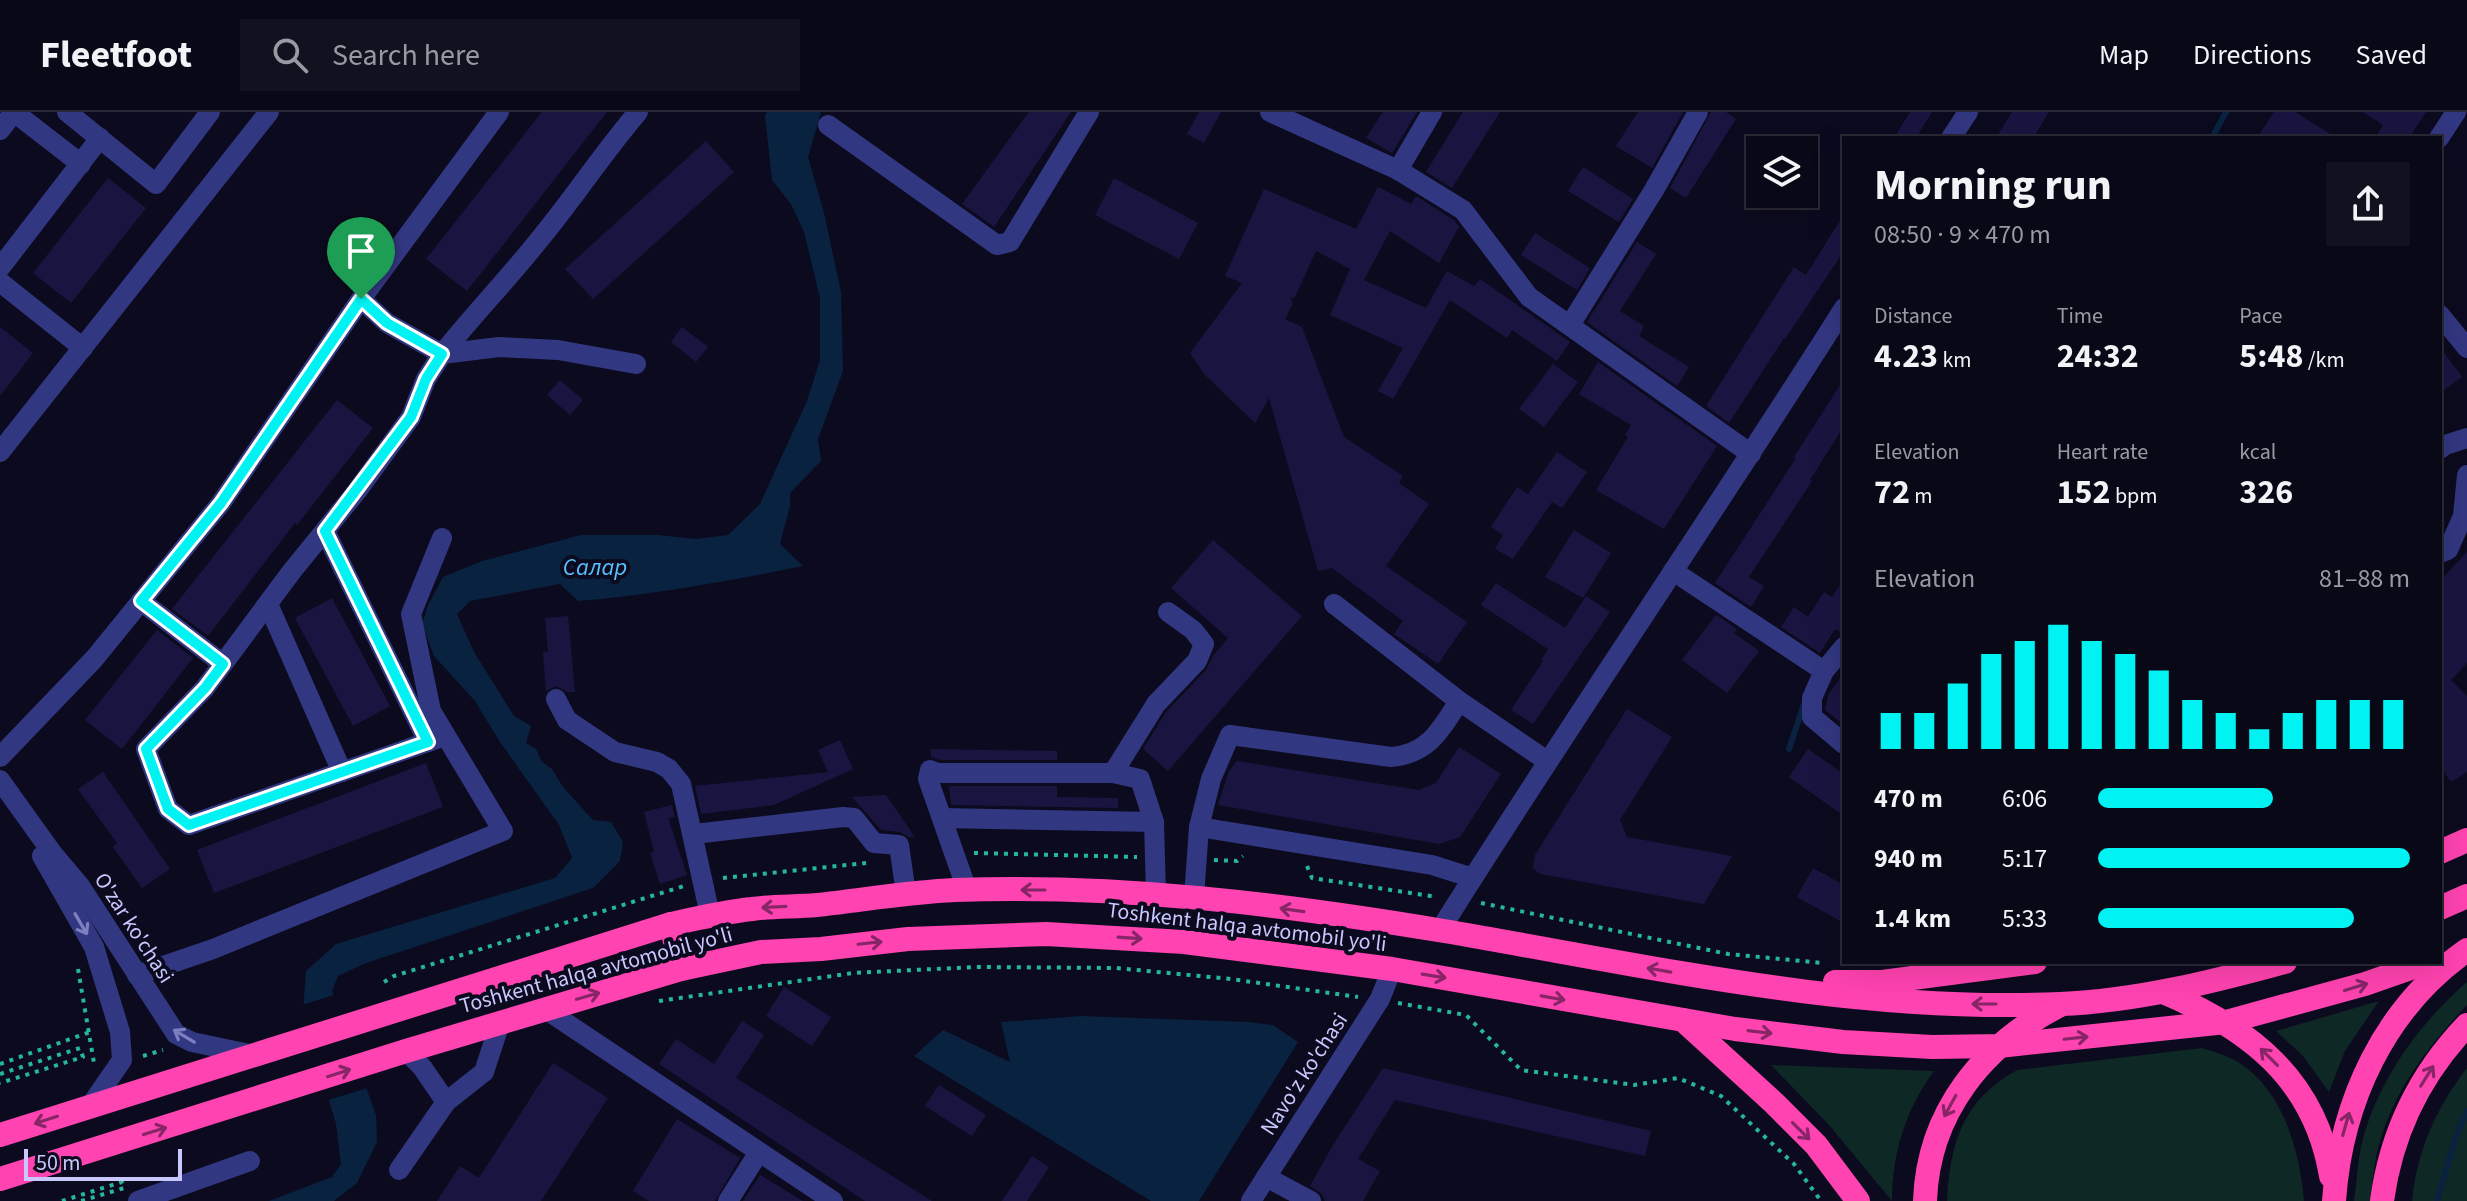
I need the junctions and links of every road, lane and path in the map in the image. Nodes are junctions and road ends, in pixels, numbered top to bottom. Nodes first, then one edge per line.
1 (14, 112) edge
2 (67, 112) edge
3 (210, 112) edge
4 (269, 112) edge
5 (499, 112) edge
6 (638, 112) edge
7 (1089, 112) edge
8 (1270, 112) edge
9 (1432, 112) edge
10 (1698, 112) edge
11 (1968, 112) edge
12 (2456, 112) edge
13 (828, 125) dead end
14 (0, 130) edge
15 (1952, 136) edge
16 (2440, 136) edge
17 (100, 138) junction
18 (81, 164) junction
19 (1398, 170) junction
20 (0, 268) edge
21 (0, 282) edge
22 (361, 299) junction
23 (1842, 311) edge
24 (2442, 317) edge
25 (1570, 325) junction
26 (83, 348) junction
27 (2467, 348) edge
28 (442, 354) junction
29 (636, 364) dead end
30 (2467, 438) edge
31 (2442, 447) edge
32 (0, 452) edge
33 (1751, 454) junction
34 (2467, 475) edge
35 (325, 531) junction
36 (442, 538) dead end
37 (2442, 552) edge
38 (1673, 571) junction
39 (141, 601) junction
40 (268, 604) junction
41 (1334, 604) dead end
42 (1168, 612) dead end
43 (1842, 649) edge
44 (223, 664) junction
45 (1824, 671) junction
46 (556, 699) dead end
47 (1459, 701) junction
48 (437, 739) junction
49 (1842, 742) edge
50 (0, 757) edge
51 (1547, 761) junction
52 (342, 772) junction
53 (1113, 773) junction
54 (0, 782) edge
55 (943, 818) junction
56 (1154, 822) junction
57 (1199, 827) junction
58 (694, 834) junction
59 (2467, 840) edge
60 (2442, 851) edge
61 (1473, 878) junction
62 (967, 890) junction
63 (906, 894) junction
64 (1156, 894) junction
65 (2467, 896) edge
66 (1194, 897) junction
67 (2442, 907) edge
68 (710, 915) junction
69 (671, 924) junction
70 (1440, 930) junction
71 (2467, 948) edge
72 (2442, 956) edge
73 (76, 963) dead end
74 (2020, 964) edge
75 (2277, 964) edge
76 (2422, 964) edge
77 (681, 969) junction
78 (1392, 969) junction
79 (137, 975) junction
80 (1735, 984) junction
81 (2163, 992) junction
82 (1380, 999) junction
83 (656, 1001) dead end
84 (2062, 1004) junction
85 (545, 1009) junction
86 (1683, 1020) junction
87 (2226, 1022) junction
88 (500, 1023) junction
89 (2467, 1025) edge
90 (90, 1032) junction
91 (1999, 1046) junction
92 (167, 1049) dead end
93 (406, 1051) junction
94 (143, 1056) dead end
95 (258, 1056) junction
96 (0, 1064) edge
97 (102, 1064) dead end
98 (0, 1074) edge
99 (0, 1083) edge
100 (446, 1102) junction
101 (91, 1105) junction
102 (0, 1135) edge
103 (759, 1152) junction
104 (250, 1161) dead end
105 (399, 1170) dead end
106 (1266, 1177) junction
107 (0, 1179) edge
108 (62, 1201) edge
109 (81, 1201) edge
110 (138, 1201) edge
111 (728, 1201) edge
112 (833, 1201) edge
113 (1251, 1201) edge
114 (1311, 1201) edge
115 (1821, 1201) edge
116 (1858, 1201) edge
117 (1925, 1201) edge
118 (2334, 1201) edge
119 (2382, 1201) edge

1 - 14 street
1 - 18 street
2 - 17 street
3 - 17 street
4 - 26 street
5 - 22 street
6 - 28 street
7 - 13 street
8 - 19 street
9 - 19 street
10 - 25 street
11 - 15 street
12 - 16 street
17 - 18 street
18 - 20 street
19 - 25 street
21 - 26 street
22 - 28 street
22 - 39 street
23 - 33 street
24 - 27 street
25 - 33 street
26 - 32 street
28 - 29 street
28 - 35 street
30 - 31 street
33 - 38 street
34 - 37 street
35 - 40 street
35 - 48 street
36 - 48 street
38 - 45 street
38 - 51 street
39 - 44 street
39 - 50 street
40 - 44 street
40 - 52 street
41 - 47 street
42 - 53 street
43 - 45 street
44 - 52 street
45 - 49 street
46 - 58 street
47 - 51 street
47 - 57 street
48 - 52 street
48 - 79 street
51 - 61 street
53 - 55 street
53 - 56 street
54 - 79 street, O'zar ko'chasi
54 -> 101 street, O'zar ko'chasi
55 - 56 street
55 - 62 street
56 - 64 street
57 - 61 street
57 - 66 street
58 - 63 street
58 - 68 street
59 - 60 highway
61 - 70 street
62 - 63 highway, Toshkent halqa avtomobil yo'li
64 -> 62 highway, Toshkent halqa avtomobil yo'li
63 -> 68 highway, Toshkent halqa avtomobil yo'li
64 - 66 highway, Toshkent halqa avtomobil yo'li
65 - 67 highway
70 -> 66 highway, Toshkent halqa avtomobil yo'li
68 - 69 highway, Toshkent halqa avtomobil yo'li
69 - 77 highway
69 - 95 highway, Toshkent halqa avtomobil yo'li
80 -> 70 highway, Toshkent halqa avtomobil yo'li
71 - 72 highway
118 -> 71 highway
73 - 90 path
74 - 80 highway
75 - 81 highway, Toshkent halqa avtomobil yo'li
87 -> 76 highway, Toshkent halqa avtomobil yo'li
77 -> 78 highway, Toshkent halqa avtomobil yo'li
85 -> 77 highway, Toshkent halqa avtomobil yo'li
78 - 82 street, Navo'z ko'chasi
78 -> 86 highway, Toshkent halqa avtomobil yo'li
95 -> 79 street, O'zar ko'chasi
84 -> 80 highway, Toshkent halqa avtomobil yo'li
81 - 84 highway, Toshkent halqa avtomobil yo'li
81 - 87 highway
82 - 83 path
82 - 106 street, Navo'z ko'chasi
82 - 115 path
84 - 91 highway
85 - 88 highway, Toshkent halqa avtomobil yo'li
85 - 103 street
86 -> 91 highway, Toshkent halqa avtomobil yo'li
86 -> 116 highway
91 -> 87 highway, Toshkent halqa avtomobil yo'li
118 -> 87 highway
88 - 93 highway, Toshkent halqa avtomobil yo'li
88 - 100 street
119 -> 89 highway
90 - 96 path
90 - 97 path
91 -> 117 highway
92 - 94 path
93 - 100 street
107 -> 93 highway, Toshkent halqa avtomobil yo'li
95 - 101 highway, Toshkent halqa avtomobil yo'li
98 - 99 path
100 - 105 street
101 -> 102 highway, Toshkent halqa avtomobil yo'li
103 - 111 street
103 - 112 street
104 - 110 street
106 - 113 street, Navo'z ko'chasi
106 - 114 street
108 - 109 path

